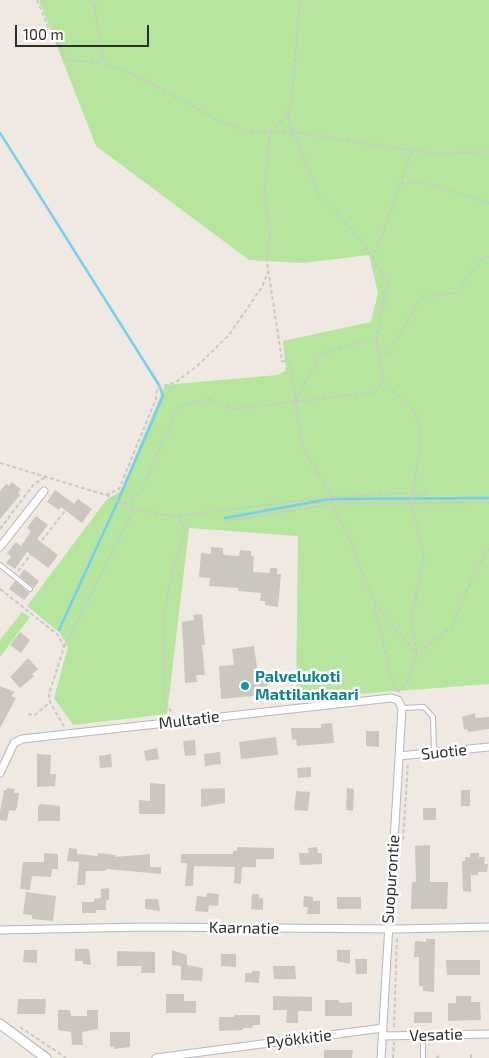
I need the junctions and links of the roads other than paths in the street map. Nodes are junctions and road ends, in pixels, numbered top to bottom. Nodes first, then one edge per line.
1 (44, 491) dead end
2 (0, 547) edge
3 (0, 565) edge
4 (30, 589) dead end
5 (402, 708) junction
6 (489, 747) edge
7 (434, 752) junction
8 (399, 756) junction
9 (0, 773) edge
10 (489, 927) edge
11 (387, 929) junction
12 (0, 930) edge
13 (0, 1024) edge
14 (489, 1034) edge
15 (382, 1036) junction
16 (423, 1036) junction
17 (46, 1058) edge
18 (156, 1058) edge
19 (381, 1058) edge
20 (423, 1058) edge

1 - 2 street
3 - 4 lane
5 - 7 lane
5 - 8 street, Suopurontie
5 - 9 street, Multatie
6 - 7 street, Suotie
7 - 8 street, Suotie
8 - 11 street, Suopurontie
10 - 11 street, Kaarnatie
11 - 12 street, Kaarnatie
11 - 15 street, Suopurontie
13 - 17 street
14 - 16 street, Vesatie
15 - 16 street, Vesatie
15 - 18 street, Pyökkitie
15 - 19 street, Suopurontie
16 - 20 lane

